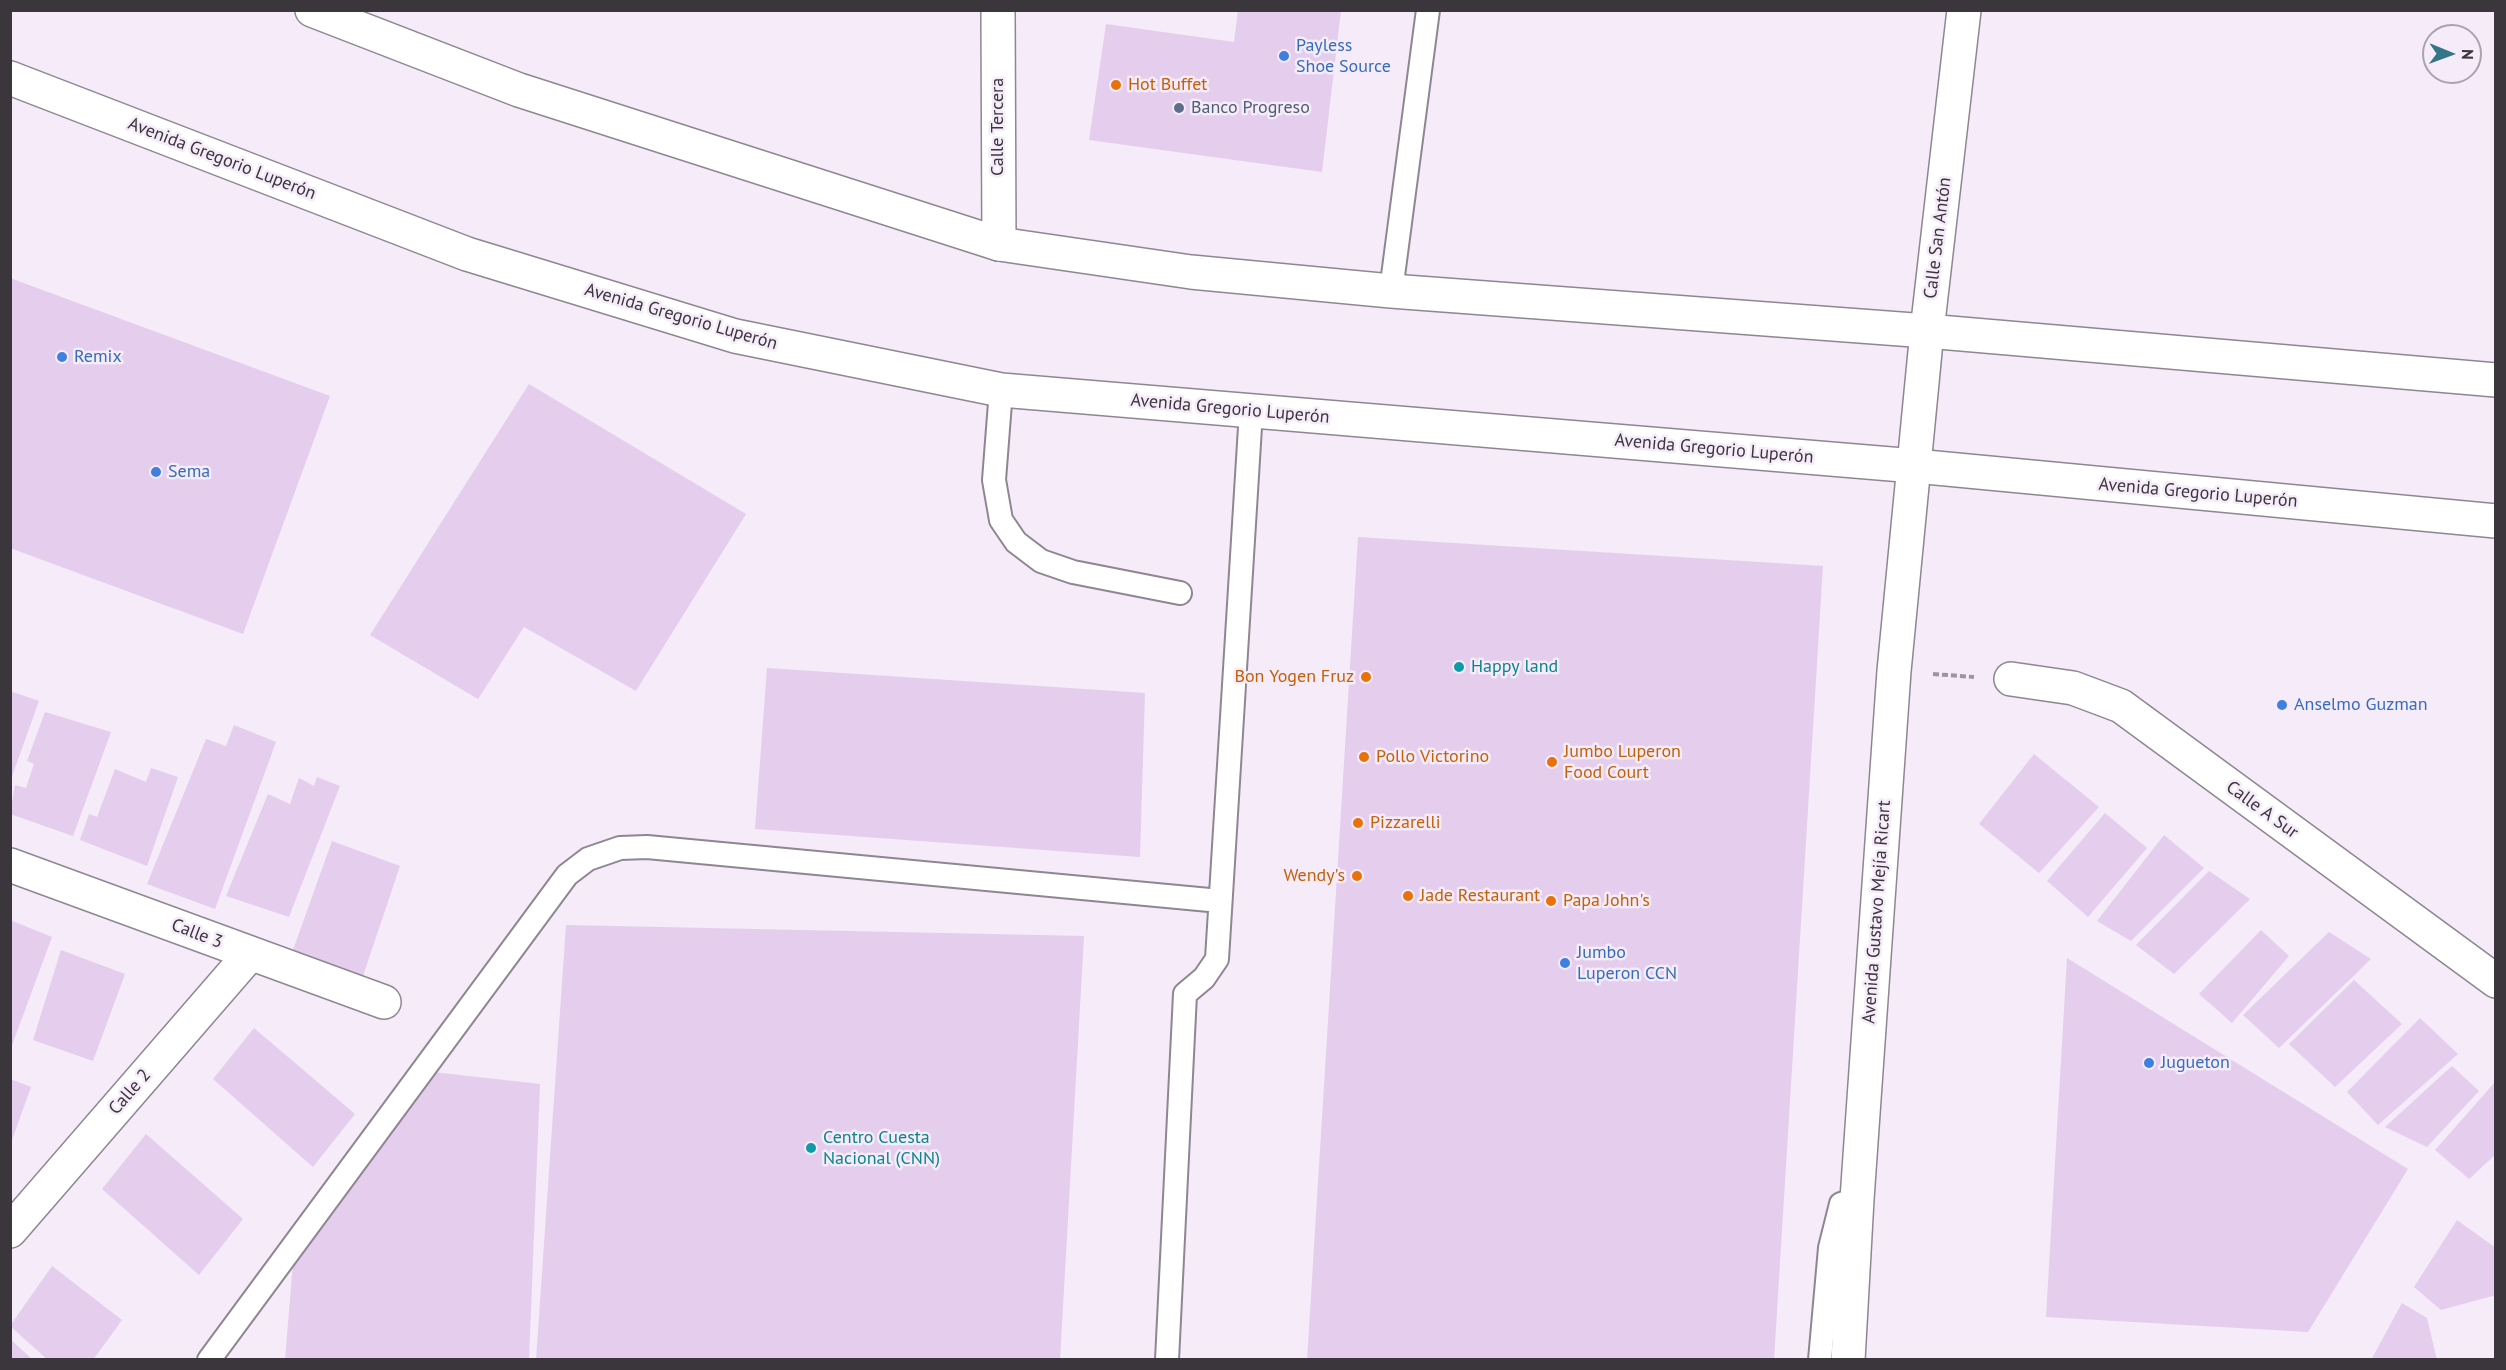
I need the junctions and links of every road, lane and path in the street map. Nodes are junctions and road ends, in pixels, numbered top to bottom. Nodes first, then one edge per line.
1 (312, 10) edge
2 (998, 10) edge
3 (1428, 10) edge
4 (1964, 10) edge
5 (10, 78) edge
6 (999, 244) junction
7 (1391, 291) junction
8 (1927, 331) junction
9 (2496, 380) edge
10 (1001, 390) junction
11 (1251, 411) junction
12 (1915, 466) junction
13 (2496, 521) edge
14 (1180, 593) dead end
15 (1894, 671) junction
16 (2011, 679) joint
17 (10, 865) edge
18 (1220, 901) junction
19 (250, 954) junction
20 (2496, 981) edge
21 (384, 1002) dead end
22 (17, 1213) edge
23 (1841, 1358) edge
24 (208, 1359) edge
25 (1167, 1359) edge

1 - 6 main road
2 - 6 main road, Calle Tercera
3 - 7 lane
4 - 8 main road, Calle San Antón
5 - 10 main road, Avenida Gregorio Luperón
6 - 7 main road
7 - 8 main road
8 - 9 main road
8 - 12 main road, Calle San Antón
10 - 11 main road, Avenida Gregorio Luperón
10 - 14 lane
11 - 12 main road, Avenida Gregorio Luperón
11 - 18 lane
12 - 13 main road, Avenida Gregorio Luperón
12 - 15 main road, Avenida Gustavo Mejía Ricart
15 - 16 path
15 - 23 main road, Avenida Gustavo Mejía Ricart
16 - 20 main road, Calle A Sur
17 - 19 main road, Calle 3
18 - 24 lane
18 - 25 lane
19 - 21 main road, Calle 3
19 - 22 main road, Calle 2

